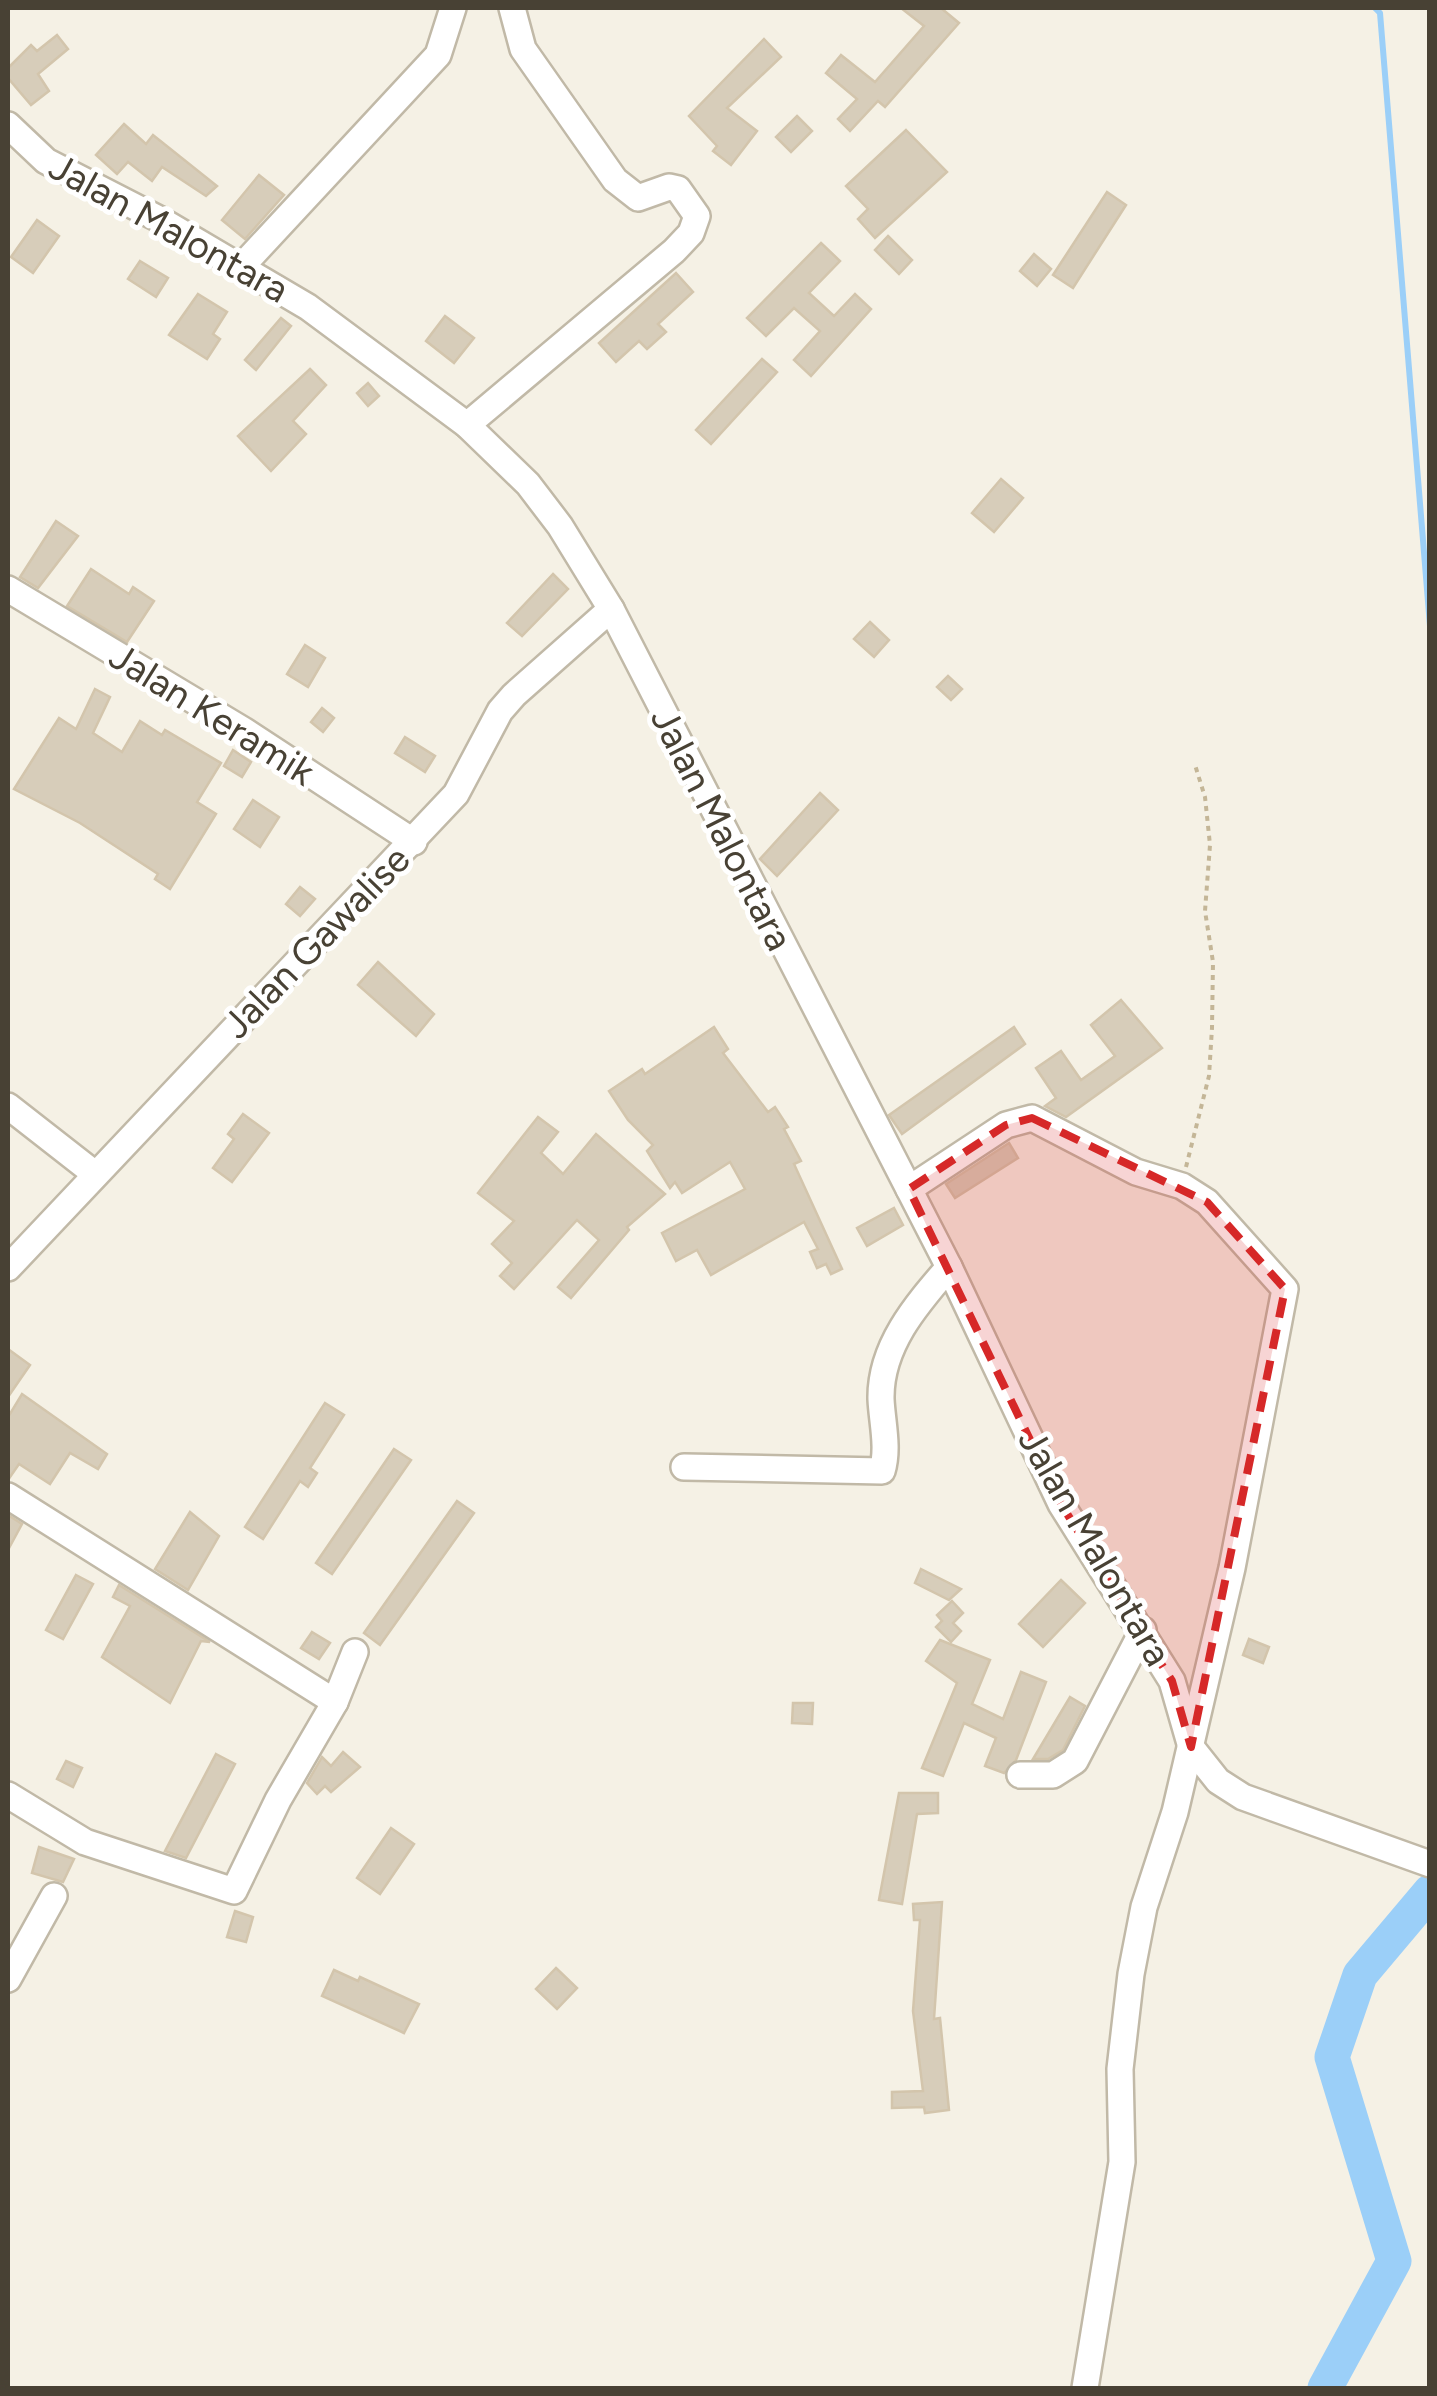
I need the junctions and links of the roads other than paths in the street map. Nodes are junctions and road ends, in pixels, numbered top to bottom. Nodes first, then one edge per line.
1 (453, 8) edge
2 (512, 8) edge
3 (11, 139) edge
4 (242, 266) junction
5 (466, 426) junction
6 (8, 589) edge
7 (611, 609) junction
8 (414, 842) junction
9 (8, 1106) edge
10 (95, 1174) junction
11 (909, 1189) junction
12 (949, 1267) junction
13 (8, 1268) edge
14 (684, 1467) dead end
15 (8, 1496) edge
16 (1143, 1630) junction
17 (356, 1652) dead end
18 (335, 1702) junction
19 (1191, 1746) junction
20 (1020, 1775) dead end
21 (8, 1795) edge
22 (1430, 1864) edge
23 (54, 1896) dead end
24 (8, 1979) edge
25 (1085, 2388) edge

1 - 4 street
2 - 5 street
3 - 4 street, Jalan Malontara
4 - 5 street, Jalan Malontara
5 - 7 street, Jalan Malontara
6 - 8 street, Jalan Keramik
7 - 8 street, Jalan Gawalise
7 - 11 street, Jalan Malontara
8 - 10 street, Jalan Gawalise
9 - 10 street
10 - 13 street, Jalan Gawalise
11 - 12 street, Jalan Malontara
11 - 19 street
12 - 14 street
12 - 16 street, Jalan Malontara
15 - 18 street
16 - 19 street, Jalan Malontara
16 - 20 street
17 - 18 street
18 - 21 street
19 - 22 street
19 - 25 street
23 - 24 street

